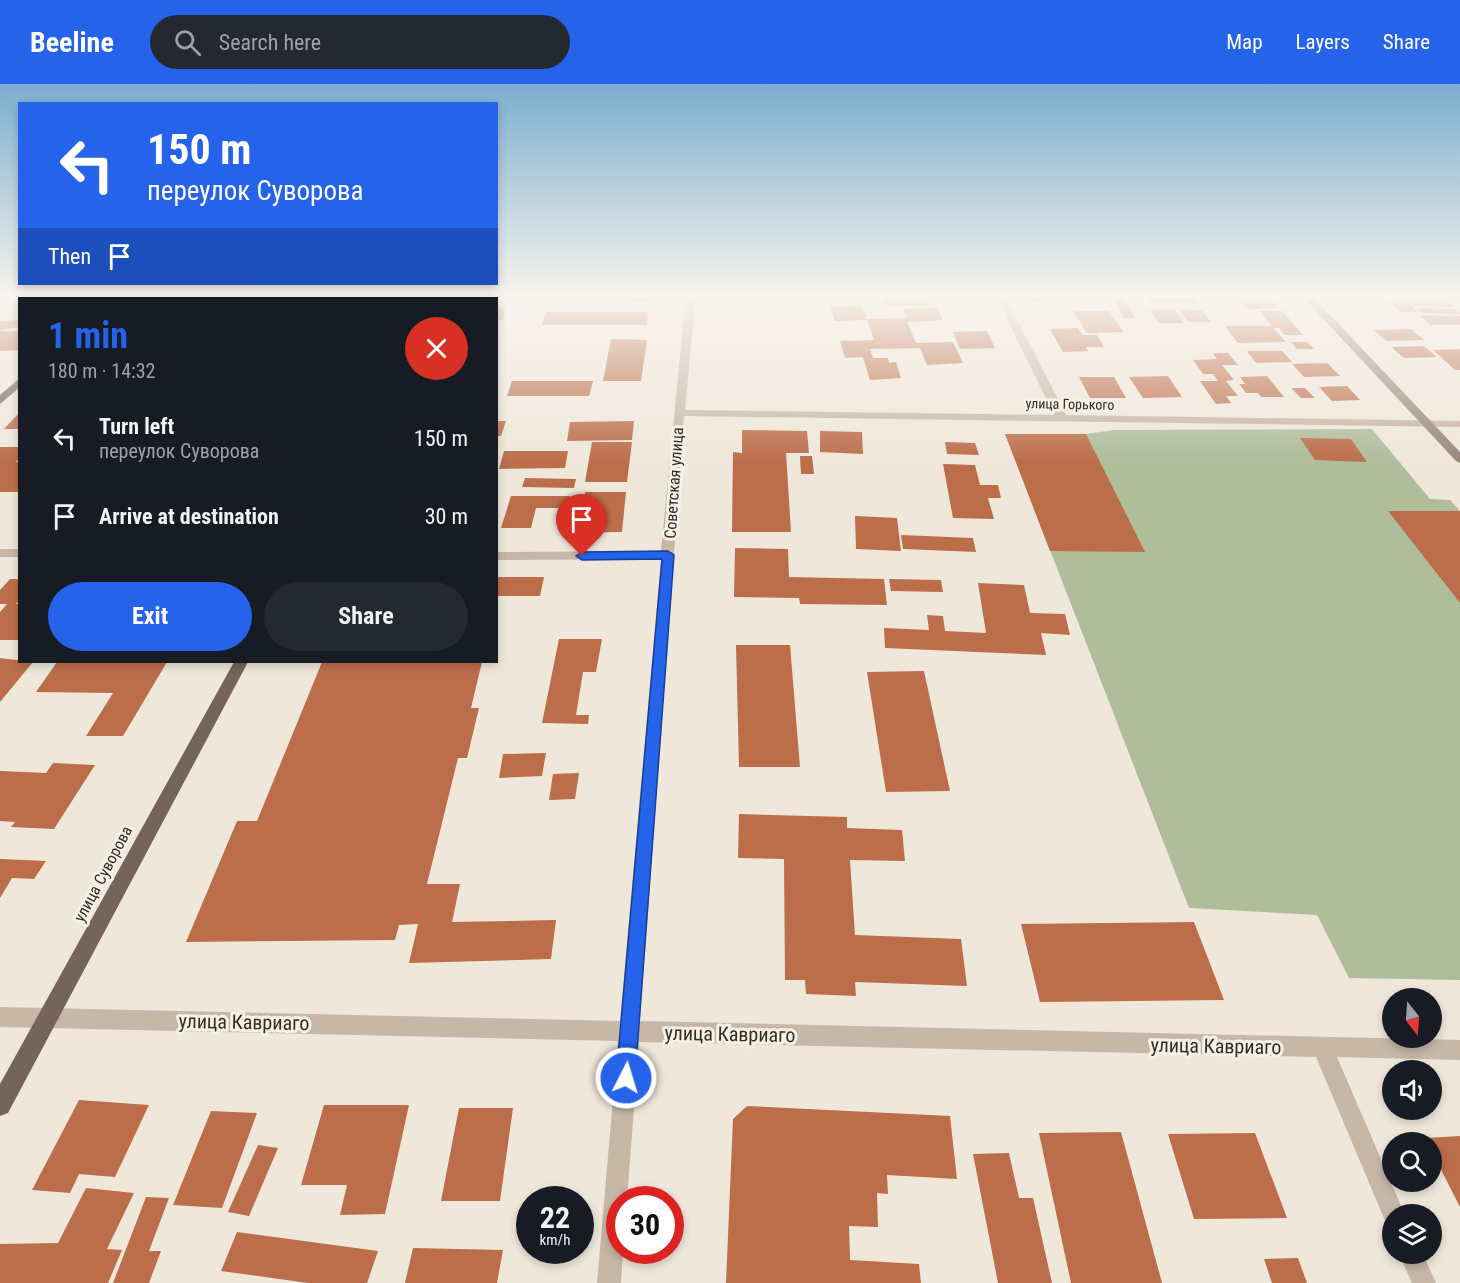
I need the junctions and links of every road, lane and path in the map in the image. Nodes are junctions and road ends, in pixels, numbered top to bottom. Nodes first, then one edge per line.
1 (685, 350) edge
2 (1028, 350) edge
3 (1358, 350) edge
4 (18, 383) edge
5 (0, 401) edge
6 (679, 413) junction
7 (1062, 419) junction
8 (1427, 424) junction
9 (1460, 424) edge
10 (1460, 459) edge
11 (0, 553) edge
12 (18, 553) edge
13 (668, 555) junction
14 (498, 556) edge
15 (240, 663) edge
16 (0, 1017) edge
17 (48, 1017) junction
18 (629, 1032) junction
19 (1322, 1048) junction
20 (1460, 1050) edge
21 (0, 1105) edge
22 (1389, 1204) edge
23 (1415, 1264) edge
24 (609, 1283) edge
25 (1424, 1283) edge

1 - 6 street, Советская улица
2 - 7 street
3 - 8 main road
4 - 5 main road
6 - 7 street, улица Горького
6 - 13 street, Советская улица
7 - 8 street, улица Горького
8 - 9 street, улица Горького
8 - 10 main road
11 - 12 street
13 - 14 street
13 - 18 street, Советская улица
15 - 17 main road, улица Суворова
16 - 17 street, улица Кавриаго
17 - 18 street, улица Кавриаго
17 - 21 main road, улица Суворова
18 - 19 street, улица Кавриаго
18 - 24 street, Советская улица
19 - 20 street, улица Кавриаго
19 - 22 street
23 - 25 street

